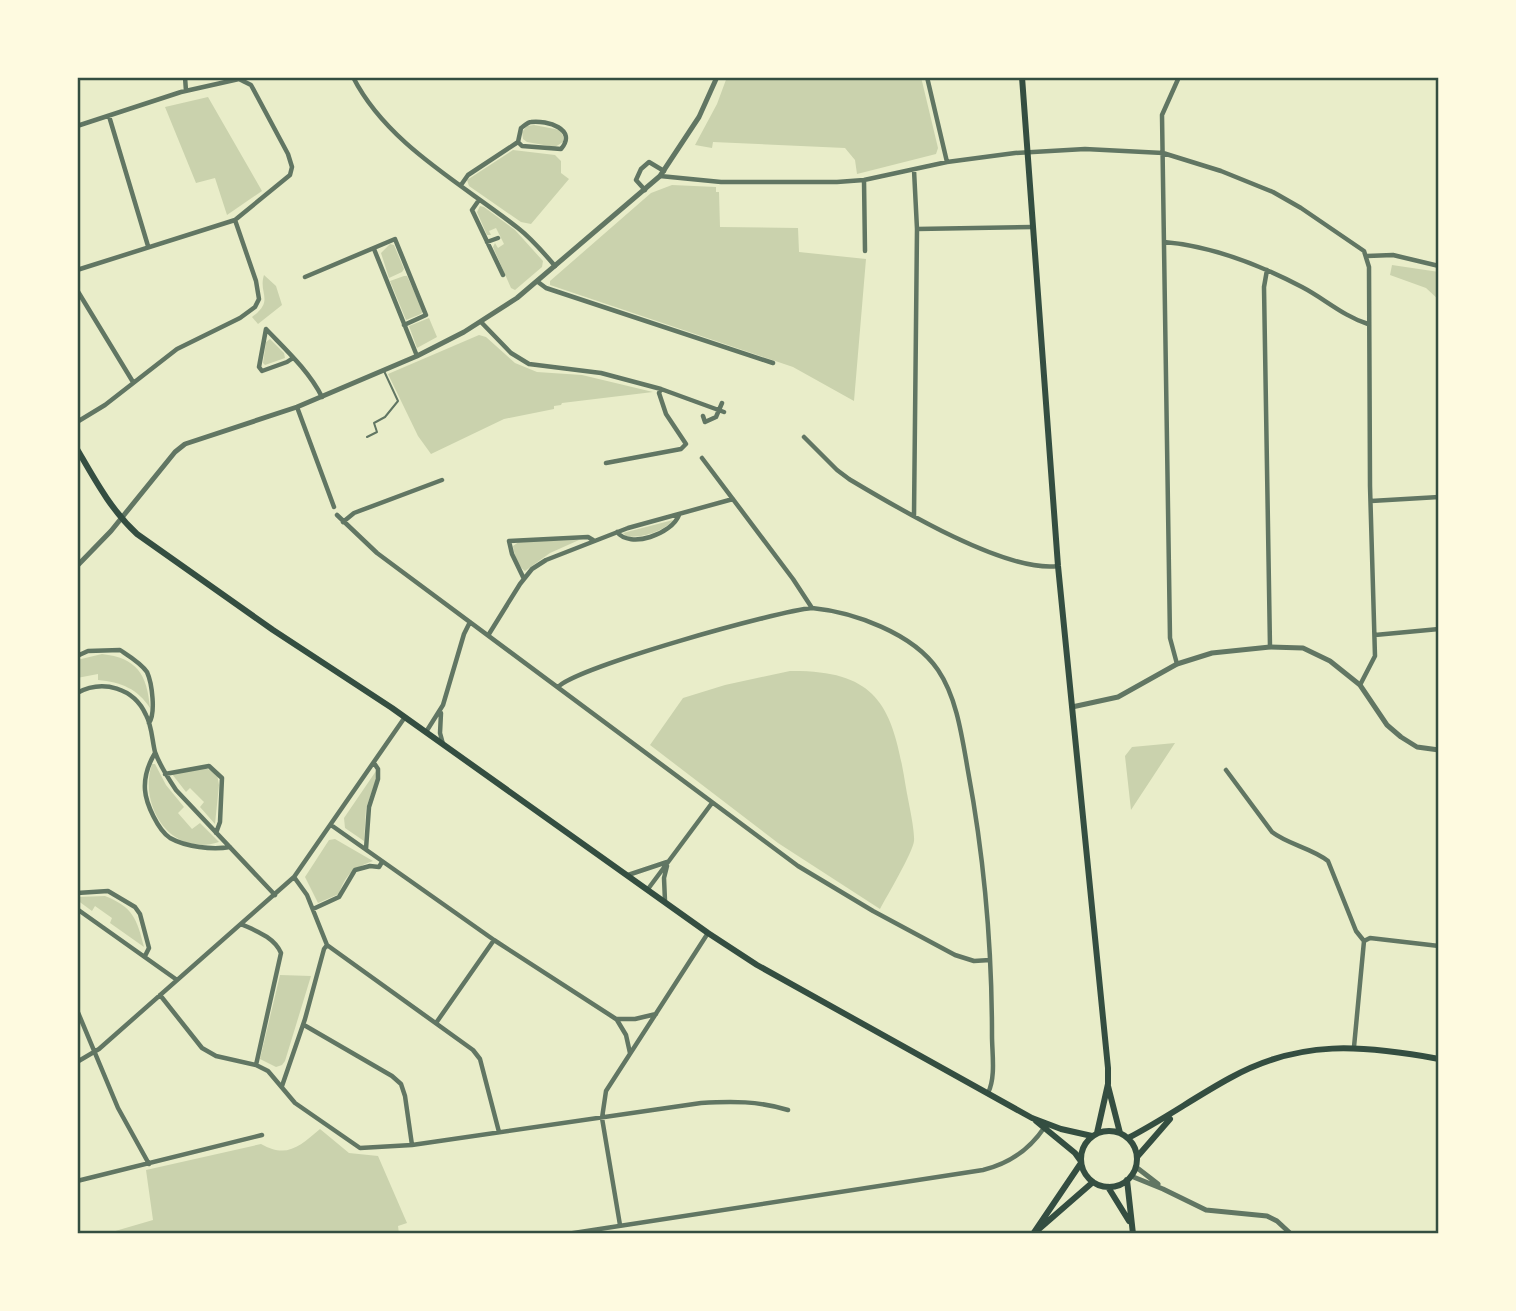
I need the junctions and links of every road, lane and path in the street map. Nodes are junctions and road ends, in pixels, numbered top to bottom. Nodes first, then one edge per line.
1 (185, 77) edge
2 (353, 77) edge
3 (717, 77) edge
4 (927, 77) edge
5 (1022, 77) edge
6 (1179, 77) edge
7 (186, 91) junction
8 (109, 116) junction
9 (77, 126) edge
10 (518, 142) junction
11 (1028, 152) junction
12 (1163, 153) junction
13 (947, 162) junction
14 (914, 170) junction
15 (662, 174) junction
16 (864, 180) junction
17 (461, 186) junction
18 (645, 191) junction
19 (480, 200) junction
20 (235, 220) junction
21 (1034, 227) junction
22 (917, 229) junction
23 (499, 238) dead end
24 (487, 242) junction
25 (1164, 242) junction
26 (148, 246) junction
27 (374, 249) junction
28 (865, 251) dead end
29 (1367, 256) junction
30 (556, 266) junction
31 (1439, 266) edge
32 (77, 270) edge
33 (1267, 270) junction
34 (503, 275) dead end
35 (304, 277) dead end
36 (538, 282) junction
37 (77, 290) edge
38 (481, 322) junction
39 (1368, 324) junction
40 (404, 325) junction
41 (417, 356) junction
42 (293, 358) junction
43 (773, 363) dead end
44 (383, 370) junction
45 (133, 382) junction
46 (661, 389) junction
47 (322, 397) junction
48 (722, 403) dead end
49 (297, 407) junction
50 (722, 411) junction
51 (703, 416) dead end
52 (77, 422) edge
53 (367, 437) dead end
54 (804, 437) dead end
55 (77, 449) edge
56 (702, 457) dead end
57 (606, 463) dead end
58 (442, 480) dead end
59 (1439, 497) edge
60 (733, 499) junction
61 (1371, 501) junction
62 (334, 507) dead end
63 (680, 514) junction
64 (337, 515) dead end
65 (914, 516) junction
66 (121, 519) junction
67 (343, 522) junction
68 (617, 532) junction
69 (594, 540) junction
70 (77, 566) edge
71 (1058, 566) junction
72 (524, 579) junction
73 (811, 608) junction
74 (470, 622) junction
75 (1439, 629) edge
76 (489, 635) junction
77 (1376, 635) junction
78 (1270, 647) junction
79 (77, 656) edge
80 (1177, 664) junction
81 (1360, 685) junction
82 (558, 687) junction
83 (77, 692) edge
84 (443, 705) junction
85 (1072, 707) junction
86 (405, 717) junction
87 (149, 724) junction
88 (426, 732) junction
89 (443, 744) junction
90 (1439, 750) edge
91 (156, 752) junction
92 (374, 763) junction
93 (1226, 770) dead end
94 (165, 774) junction
95 (712, 803) junction
96 (331, 825) junction
97 (216, 833) junction
98 (231, 847) junction
99 (366, 849) junction
100 (382, 862) junction
101 (668, 862) junction
102 (628, 875) junction
103 (294, 877) junction
104 (648, 889) junction
105 (77, 893) edge
106 (275, 895) junction
107 (666, 901) junction
108 (77, 909) edge
109 (313, 909) junction
110 (241, 924) junction
111 (708, 933) junction
112 (494, 940) junction
113 (1364, 941) junction
114 (327, 945) junction
115 (1439, 946) edge
116 (145, 956) junction
117 (990, 960) junction
118 (177, 980) junction
119 (160, 995) junction
120 (77, 1010) edge
121 (656, 1014) junction
122 (616, 1019) junction
123 (436, 1023) junction
124 (304, 1025) junction
125 (1354, 1047) junction
126 (95, 1052) junction
127 (630, 1053) junction
128 (1439, 1059) edge
129 (77, 1062) edge
130 (256, 1065) junction
131 (1108, 1084) junction
132 (282, 1086) junction
133 (988, 1093) junction
134 (788, 1110) dead end
135 (1176, 1112) junction
136 (602, 1118) junction
137 (1032, 1118) junction
138 (1044, 1128) junction
139 (499, 1132) junction
140 (1120, 1133) junction
141 (1095, 1134) junction
142 (262, 1135) dead end
143 (1128, 1138) junction
144 (412, 1145) junction
145 (1137, 1157) junction
146 (1081, 1162) junction
147 (149, 1164) junction
148 (1136, 1167) junction
149 (1129, 1178) junction
150 (77, 1181) edge
151 (1093, 1182) junction
152 (1108, 1187) junction
153 (1163, 1189) junction
154 (1130, 1222) junction
155 (620, 1226) junction
156 (594, 1232) edge
157 (567, 1234) edge
158 (1033, 1234) edge
159 (1133, 1234) edge
160 (1291, 1234) edge

1 - 7 street
2 - 17 street
3 - 15 street
4 - 13 street
5 - 11 main road
6 - 12 street
7 - 8 street
7 - 20 street
8 - 9 street
8 - 26 street
10 - 10 street
10 - 17 street
11 - 12 street
11 - 13 street
11 - 21 main road
12 - 25 street
12 - 29 street
13 - 14 street
14 - 16 street
14 - 22 street
15 - 16 street
15 - 18 street
15 - 18 street
16 - 28 street
17 - 19 street
18 - 30 street
19 - 24 street
19 - 30 street
20 - 26 street
20 - 45 street
21 - 22 street
21 - 71 main road
22 - 65 street
23 - 24 street
24 - 34 street
25 - 33 street
25 - 80 street
26 - 32 street
27 - 35 street
27 - 40 street
27 - 40 street
29 - 31 street
29 - 39 street
30 - 36 street
33 - 39 street
33 - 78 street
36 - 38 street
36 - 43 street
37 - 45 street
38 - 41 street
38 - 46 street
39 - 61 street
40 - 41 street
41 - 44 street
42 - 42 street
42 - 47 street
44 - 47 street
44 - 53 lane
45 - 52 street
46 - 50 street
46 - 57 street
47 - 49 street
48 - 50 street
49 - 62 street
49 - 66 street
50 - 51 street
54 - 65 street
55 - 66 main road
56 - 60 street
58 - 67 street
59 - 61 street
60 - 63 street
60 - 73 street
61 - 77 street
63 - 68 street
63 - 68 street
64 - 67 street
65 - 71 street
66 - 70 street
66 - 86 main road
67 - 74 street
68 - 69 street
69 - 72 street
69 - 72 street
71 - 85 main road
72 - 76 street
73 - 82 street
73 - 117 street
74 - 76 street
74 - 84 street
75 - 77 street
76 - 82 street
77 - 81 street
78 - 80 street
78 - 81 street
79 - 87 street
80 - 85 street
81 - 90 street
82 - 95 street
83 - 87 street
84 - 88 street
84 - 89 street
85 - 131 main road
86 - 88 main road
86 - 92 street
87 - 91 street
88 - 89 main road
89 - 102 main road
91 - 94 street
91 - 98 street
92 - 96 street
92 - 99 street
93 - 113 street
94 - 97 street
94 - 97 street
95 - 101 street
95 - 117 street
96 - 99 street
96 - 103 street
97 - 98 street
98 - 106 street
99 - 100 street
100 - 109 street
100 - 112 street
101 - 102 street
101 - 104 street
101 - 107 street
102 - 104 main road
103 - 106 street
103 - 109 street
104 - 107 main road
105 - 116 street
106 - 110 street
107 - 111 main road
108 - 116 street
109 - 114 street
110 - 118 street
110 - 130 street
111 - 121 street
111 - 133 main road
112 - 122 street
112 - 123 street
113 - 115 street
113 - 125 street
114 - 123 street
114 - 124 street
116 - 118 street
117 - 133 street
118 - 119 street
119 - 126 street
119 - 130 street
120 - 126 street
121 - 122 street
121 - 127 street
122 - 127 street
123 - 139 street
124 - 132 street
124 - 144 street
125 - 128 main road
125 - 135 main road
126 - 129 street
126 - 147 street
127 - 136 street
130 - 132 street
131 - 140 main road
131 - 141 main road
132 - 144 street
133 - 137 main road
134 - 136 street
135 - 143 main road
135 - 145 main road
136 - 139 street
136 - 155 street
137 - 138 main road
137 - 141 main road
138 - 146 main road
138 - 155 street
139 - 144 street
140 - 141 main road
140 - 143 main road
141 - 146 main road
142 - 147 street
143 - 145 main road
145 - 148 main road
146 - 151 main road
146 - 158 main road
147 - 150 street
148 - 149 main road
148 - 153 street
149 - 152 main road
149 - 153 street
149 - 154 main road
151 - 152 main road
151 - 158 main road
152 - 154 main road
153 - 160 street
154 - 159 main road
155 - 156 street
156 - 157 street

